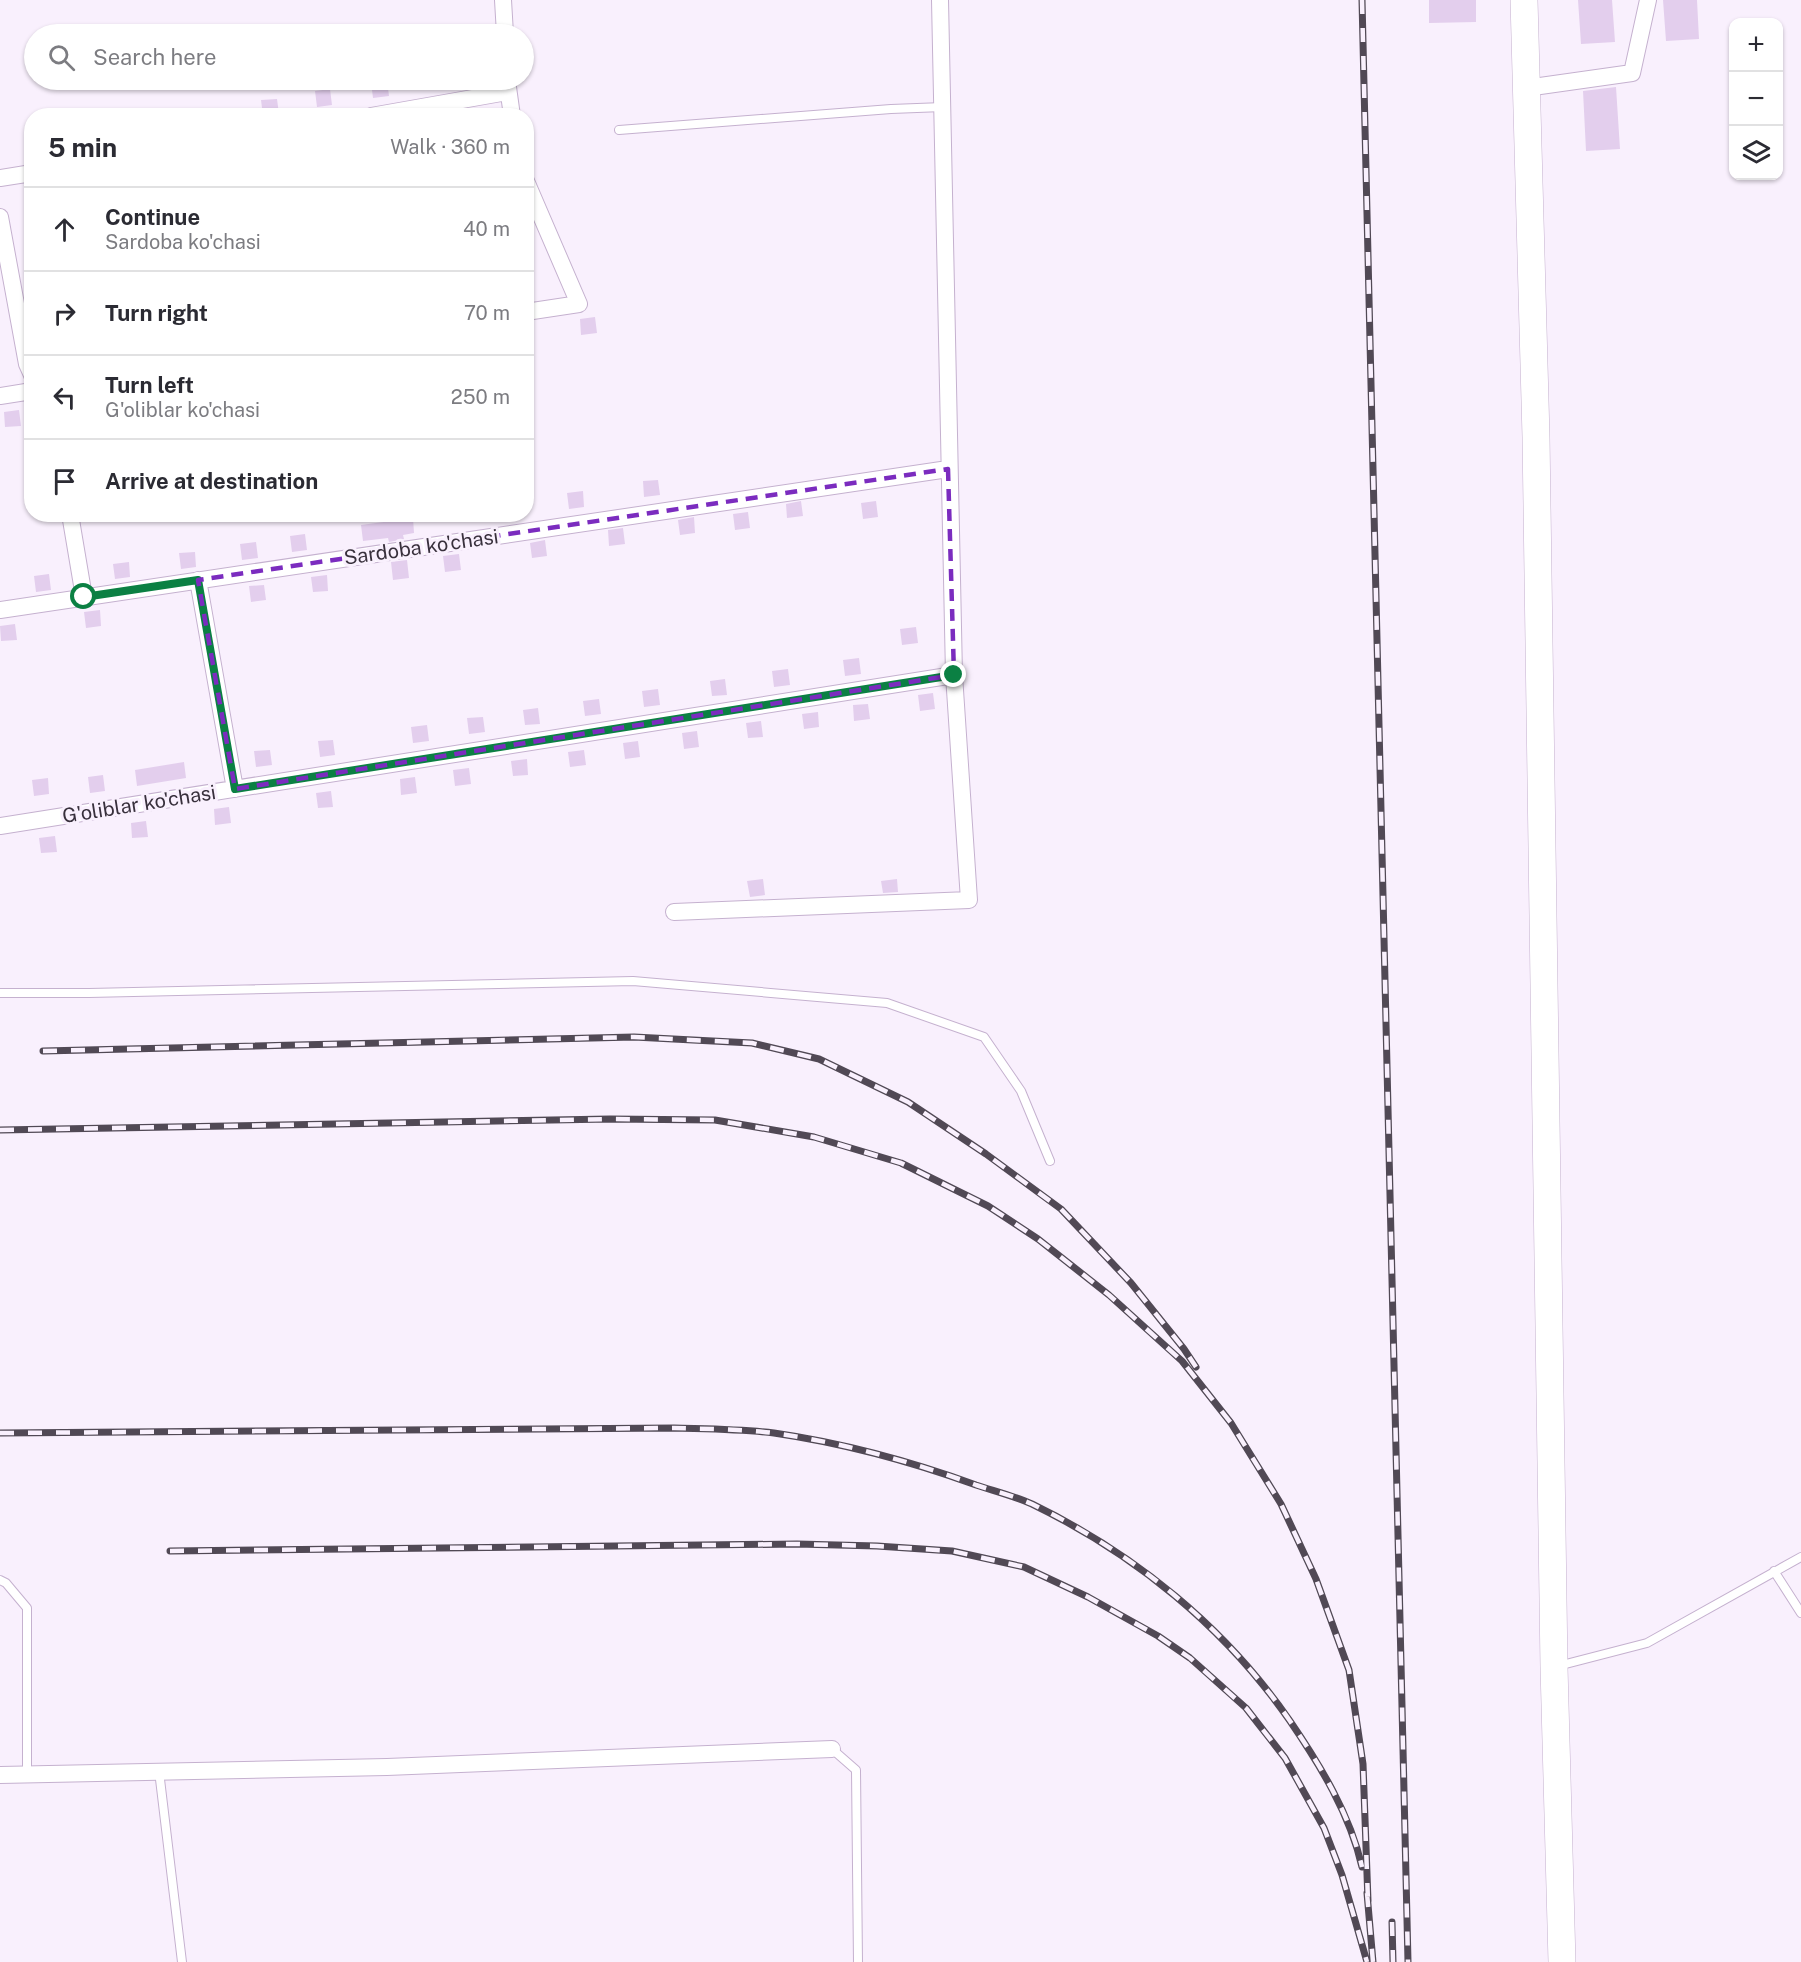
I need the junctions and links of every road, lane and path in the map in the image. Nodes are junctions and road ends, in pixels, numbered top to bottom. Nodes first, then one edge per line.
1 (503, 0) edge
2 (940, 0) edge
3 (1524, 0) edge
4 (1648, 0) edge
5 (504, 24) edge
6 (1526, 88) junction
7 (489, 90) edge
8 (508, 90) edge
9 (943, 107) junction
10 (407, 108) edge
11 (511, 108) edge
12 (619, 130) dead end
13 (24, 174) edge
14 (0, 178) edge
15 (534, 200) edge
16 (0, 217) edge
17 (534, 311) edge
18 (24, 348) edge
19 (24, 392) edge
20 (0, 396) edge
21 (948, 470) junction
22 (71, 522) edge
23 (198, 580) junction
24 (84, 597) junction
25 (0, 610) edge
26 (954, 675) junction
27 (235, 789) junction
28 (0, 826) edge
29 (674, 912) dead end
30 (0, 993) edge
31 (1050, 1161) dead end
32 (1801, 1557) edge
33 (1774, 1571) junction
34 (0, 1580) edge
35 (1801, 1613) edge
36 (1554, 1667) junction
37 (832, 1749) joint
38 (159, 1771) junction
39 (27, 1774) junction
40 (0, 1775) edge
41 (182, 1962) edge
42 (858, 1962) edge
43 (1562, 1962) edge

1 - 5 street
2 - 9 street
3 - 6 main road
4 - 6 street
6 - 36 main road
7 - 10 street
8 - 11 street
9 - 12 lane
9 - 21 street
13 - 14 street
15 - 17 street
16 - 18 street
19 - 20 street
21 - 23 street, Sardoba ko'chasi
21 - 26 street
22 - 24 street
23 - 24 street, Sardoba ko'chasi
23 - 27 street
24 - 25 street, Sardoba ko'chasi
26 - 27 street, G'oliblar ko'chasi
26 - 29 street
27 - 28 street, G'oliblar ko'chasi
30 - 31 lane
32 - 33 lane
33 - 35 lane
33 - 36 lane
34 - 39 lane
36 - 43 main road
37 - 38 street
37 - 42 lane
38 - 39 street
38 - 41 lane
39 - 40 street

